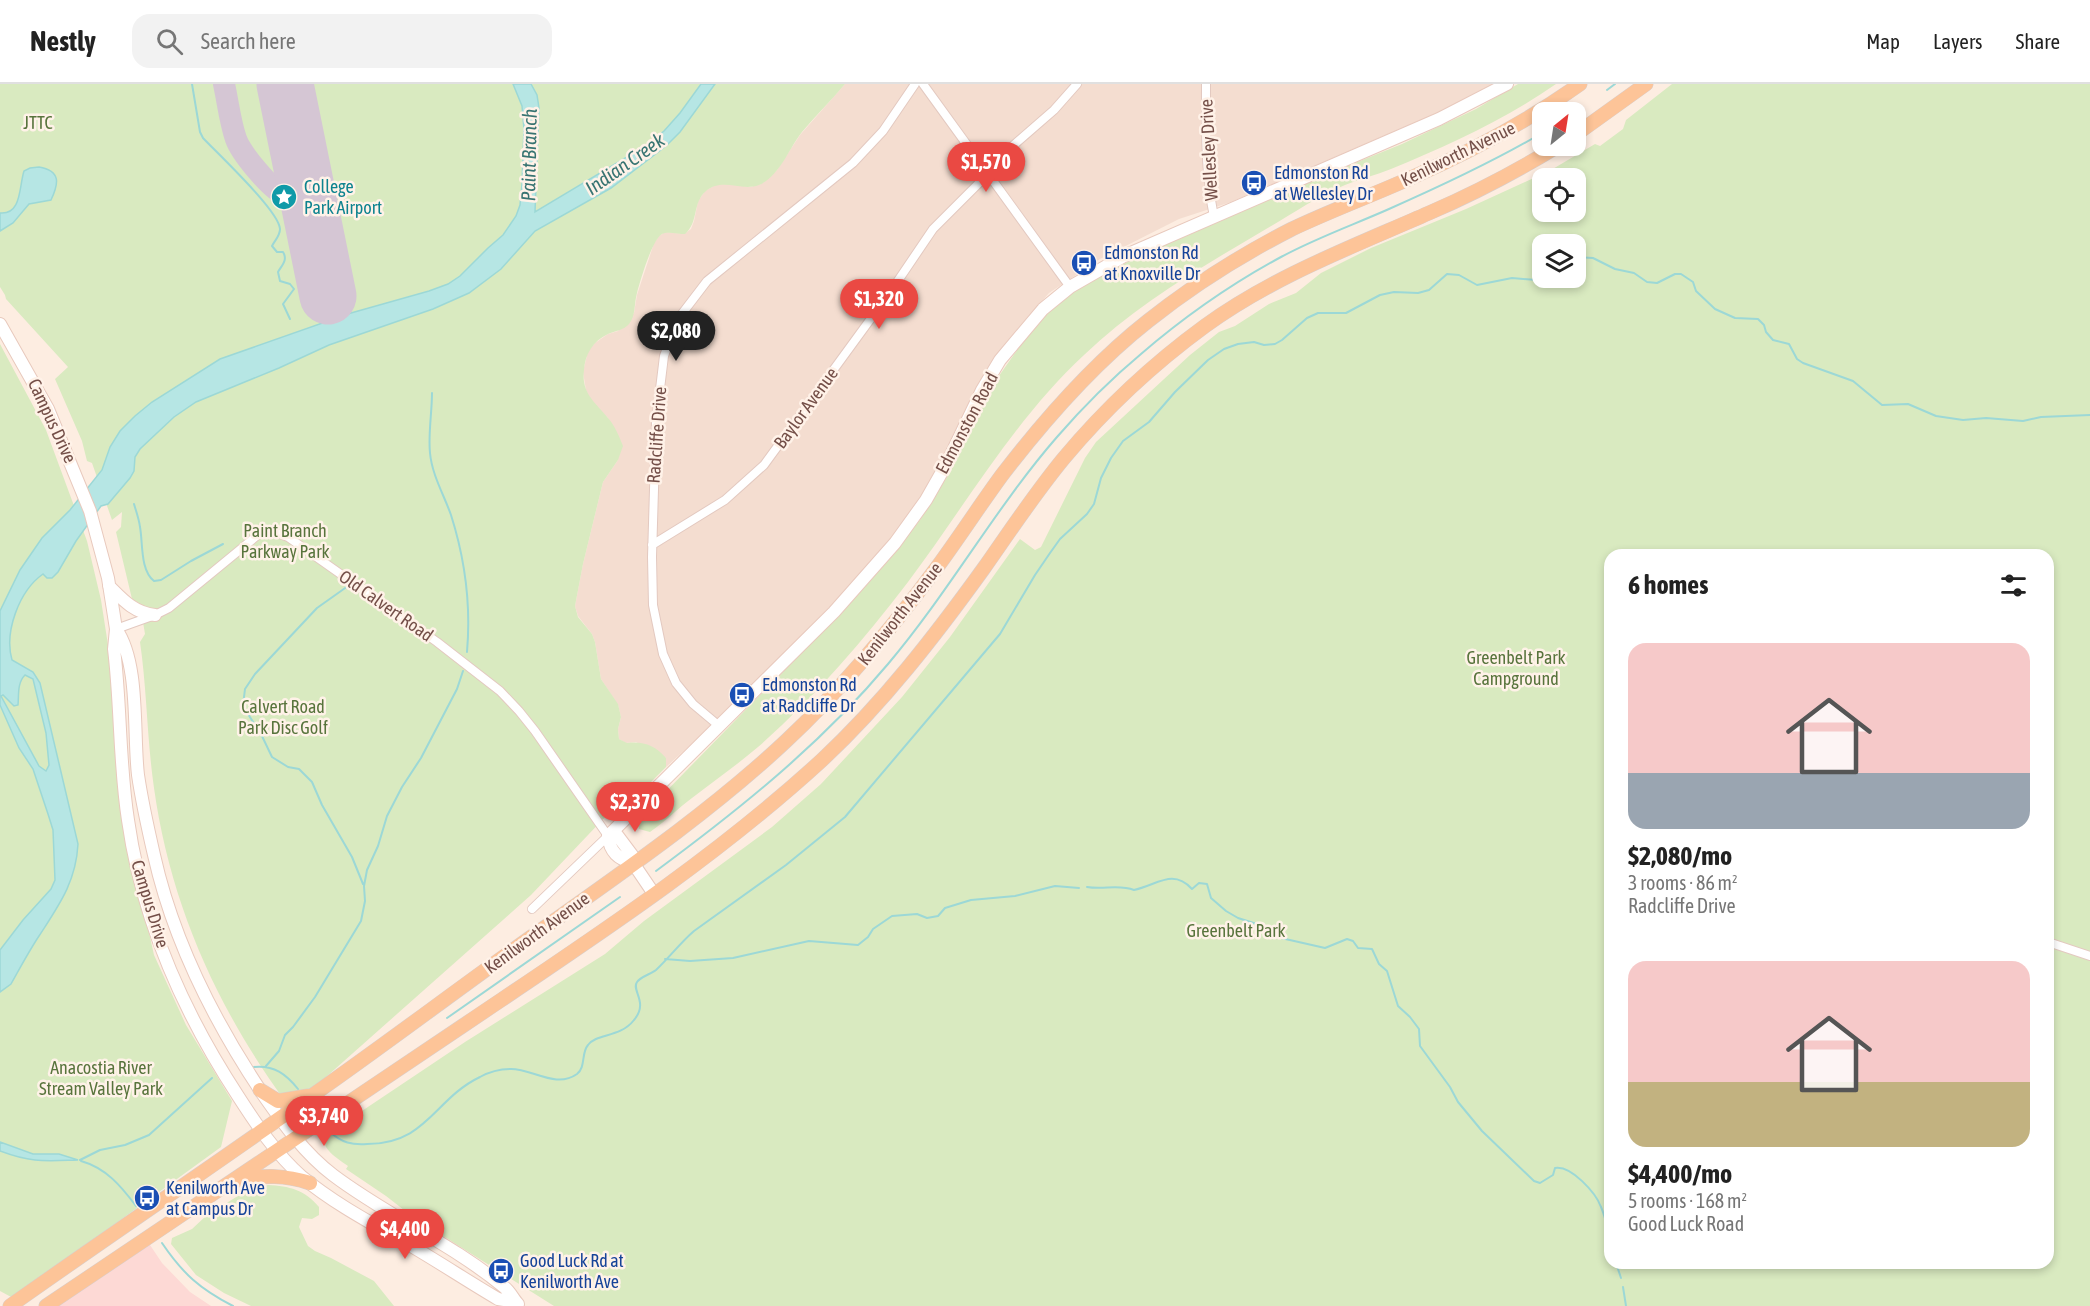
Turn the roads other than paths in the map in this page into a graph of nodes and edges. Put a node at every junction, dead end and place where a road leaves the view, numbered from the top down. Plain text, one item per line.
1 (915, 84) edge
2 (923, 84) edge
3 (1077, 84) edge
4 (1206, 84) edge
5 (1507, 84) edge
6 (1580, 84) edge
7 (1646, 84) edge
8 (1586, 127) edge
9 (1540, 156) edge
10 (988, 174) junction
11 (1214, 217) junction
12 (1070, 287) junction
13 (0, 324) edge
14 (652, 544) junction
15 (109, 586) junction
16 (154, 615) junction
17 (116, 629) junction
18 (718, 725) junction
19 (608, 836) junction
20 (633, 863) junction
21 (654, 894) junction
22 (532, 909) dead end
23 (2054, 944) edge
24 (2090, 956) edge
25 (260, 1090) junction
26 (313, 1095) junction
27 (279, 1119) junction
28 (261, 1131) junction
29 (295, 1138) junction
30 (277, 1150) junction
31 (232, 1181) junction
32 (310, 1183) junction
33 (519, 1304) edge
34 (10, 1306) edge
35 (46, 1306) edge

1 - 14 street, Radcliffe Drive
2 - 10 street
3 - 10 street, Baylor Avenue
4 - 11 street, Wellesley Drive
5 - 11 main road, Edmonston Road
6 - 20 main road, Kenilworth Avenue
7 - 8 main road
9 - 21 main road, Kenilworth Avenue
10 - 12 street
10 - 14 street, Baylor Avenue
11 - 12 main road, Edmonston Road
12 - 18 main road, Edmonston Road
13 - 15 main road, Campus Drive
14 - 18 street, Radcliffe Drive
15 - 16 main road
15 - 17 main road, Campus Drive
16 - 17 street, Old Calvert Road
16 - 19 street, Old Calvert Road
17 - 25 main road, Campus Drive
17 - 28 main road, Campus Drive
18 - 19 main road, Edmonston Road
19 - 20 main road, Old Calvert Road
19 - 22 street, Edmonston Road
20 - 21 main road, Old Calvert Road
20 - 26 main road, Kenilworth Avenue
21 - 29 main road, Kenilworth Avenue
23 - 24 street
25 - 26 main road
25 - 27 main road, Campus Drive
26 - 27 main road, Kenilworth Avenue
27 - 28 main road, Kenilworth Avenue
27 - 29 main road, Campus Drive
28 - 30 main road, Campus Drive
28 - 34 main road, Kenilworth Avenue
29 - 30 main road, Kenilworth Avenue
29 - 33 main road, Campus Drive
30 - 31 main road, Kenilworth Avenue
30 - 32 main road, Campus Drive
31 - 32 main road
31 - 35 main road, Kenilworth Avenue
32 - 33 main road, Campus Drive

